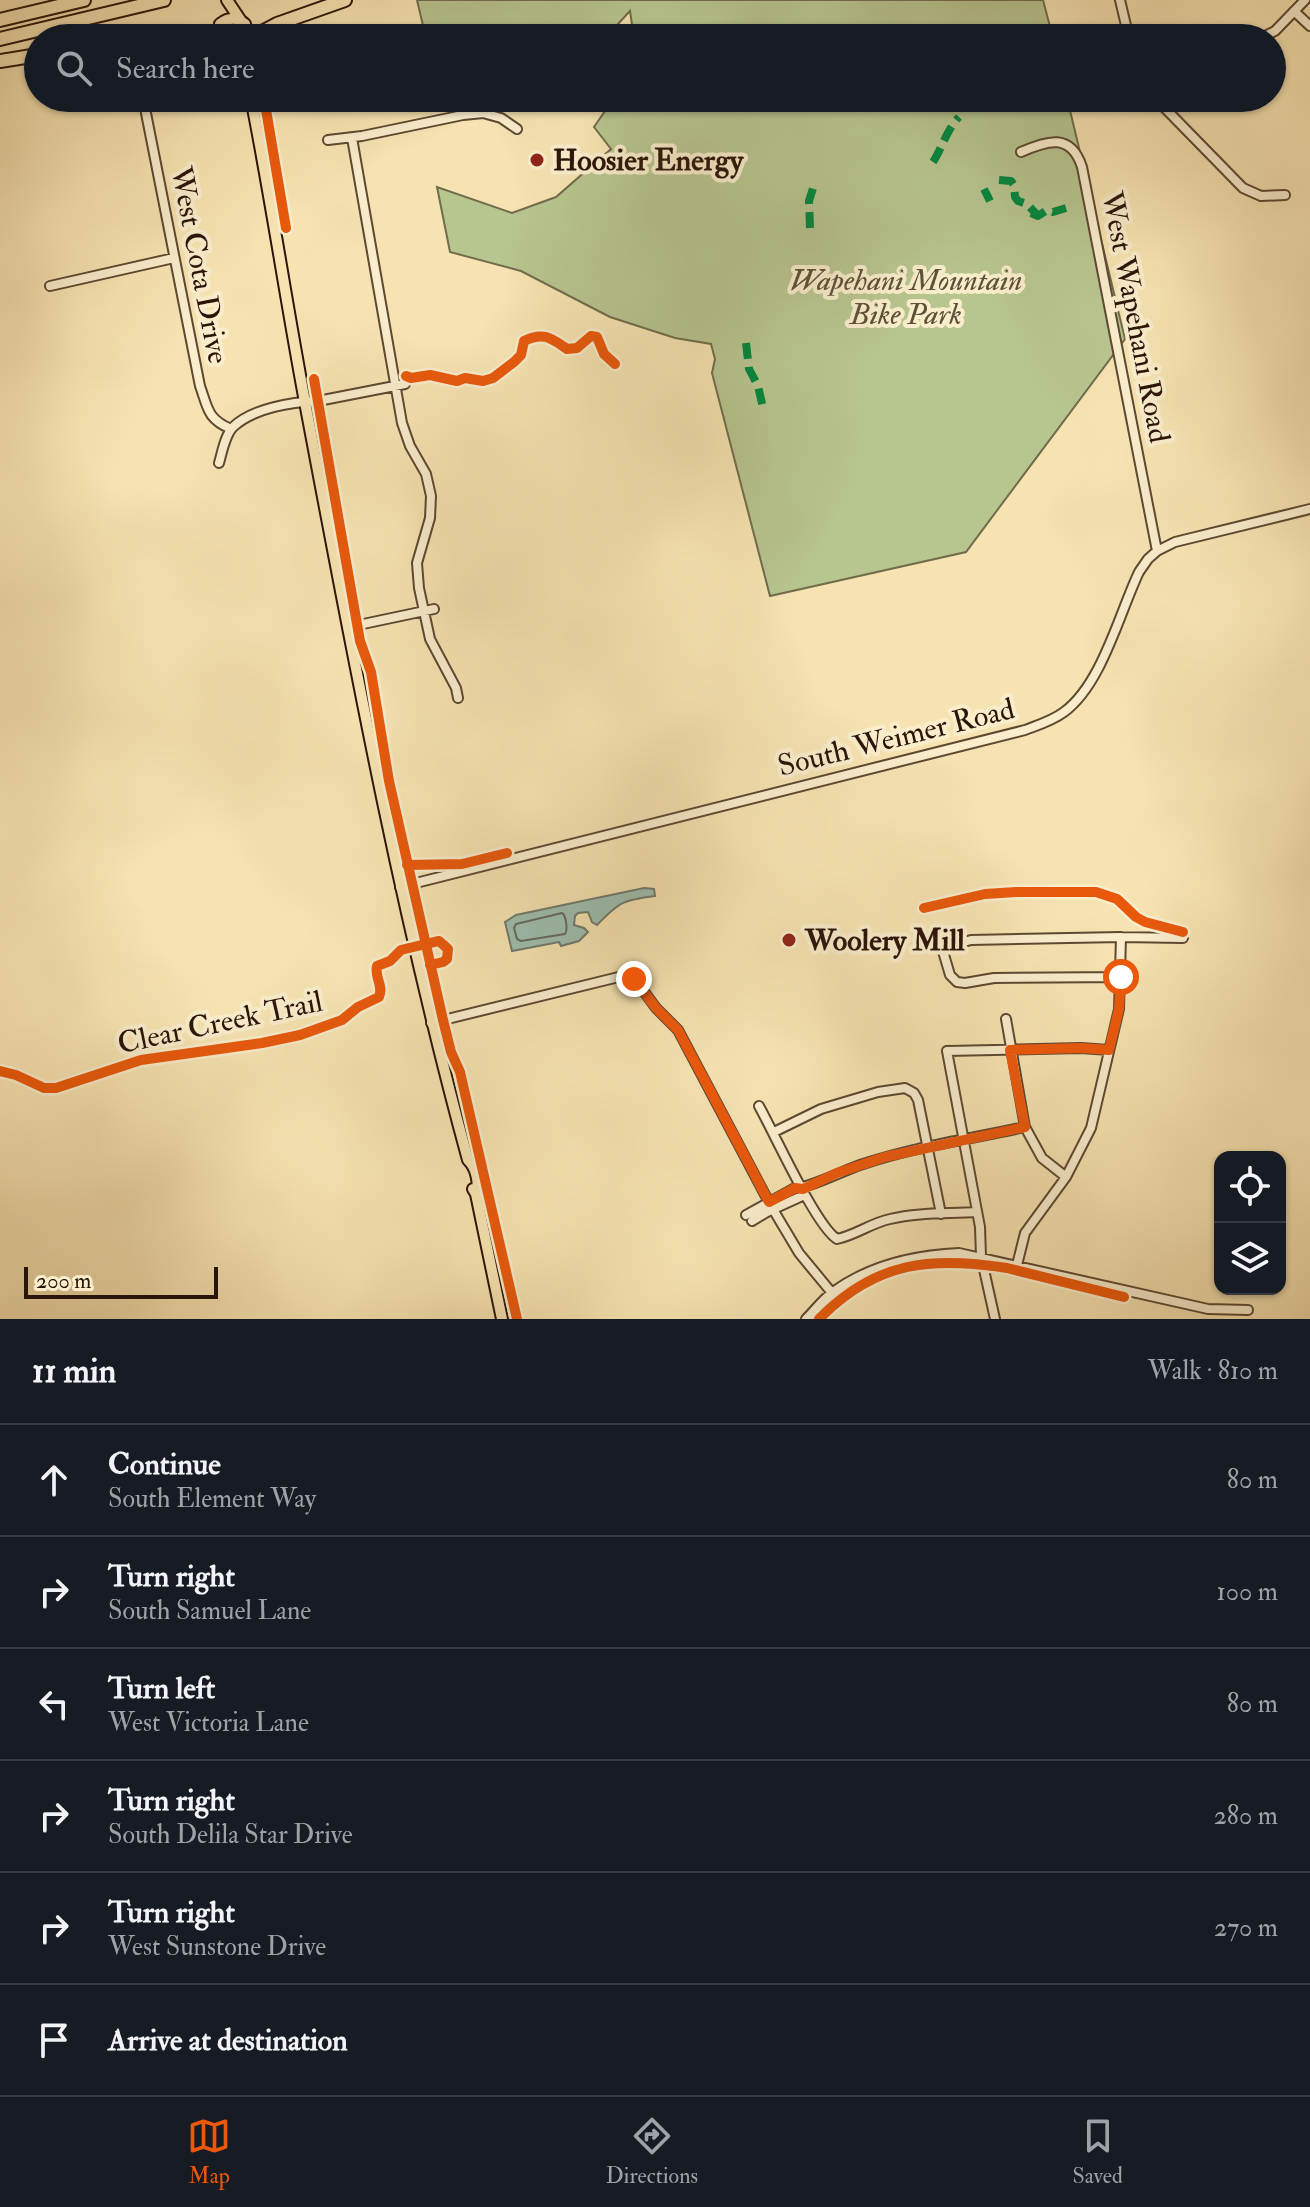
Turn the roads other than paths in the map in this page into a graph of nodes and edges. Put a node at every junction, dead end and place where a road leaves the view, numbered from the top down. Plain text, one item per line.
1 (84, 0) edge
2 (164, 0) edge
3 (227, 0) edge
4 (345, 0) edge
5 (1120, 0) edge
6 (1305, 0) edge
7 (1294, 11) junction
8 (0, 20) edge
9 (241, 21) junction
10 (63, 24) edge
11 (220, 24) joint
12 (243, 24) edge
13 (277, 24) edge
14 (1126, 24) edge
15 (1282, 24) edge
16 (1310, 26) edge
17 (24, 33) edge
18 (0, 39) edge
19 (24, 57) edge
20 (0, 61) edge
21 (146, 112) edge
22 (252, 112) edge
23 (258, 112) edge
24 (1169, 112) edge
25 (517, 129) dead end
26 (352, 138) junction
27 (328, 140) dead end
28 (261, 148) junction
29 (1021, 152) dead end
30 (1285, 195) dead end
31 (174, 258) junction
32 (50, 286) dead end
33 (400, 385) junction
34 (305, 401) junction
35 (231, 429) junction
36 (219, 463) dead end
37 (1310, 509) edge
38 (1157, 551) junction
39 (434, 609) dead end
40 (424, 612) junction
41 (349, 627) junction
42 (458, 698) dead end
43 (400, 887) junction
44 (1121, 937) junction
45 (1183, 938) dead end
46 (1121, 977) junction
47 (1006, 1019) dead end
48 (431, 1023) junction
49 (1010, 1050) junction
50 (1109, 1050) junction
51 (759, 1106) dead end
52 (1025, 1127) junction
53 (774, 1132) junction
54 (963, 1141) junction
55 (927, 1148) junction
56 (1066, 1177) junction
57 (803, 1189) junction
58 (771, 1206) junction
59 (977, 1212) junction
60 (941, 1214) junction
61 (749, 1218) dead end
62 (981, 1256) junction
63 (1017, 1265) junction
64 (832, 1293) junction
65 (1248, 1310) dead end
66 (502, 1319) edge
67 (806, 1319) edge
68 (995, 1319) edge

1 - 8 highway
2 - 10 highway
3 - 9 main road
3 - 11 main road
4 - 13 highway
5 - 14 street
6 - 7 street
7 - 15 street
7 - 16 street
9 - 11 main road
9 - 12 main road
17 - 18 highway
19 - 20 highway
21 - 31 street, West Cota Drive
22 - 28 main road
23 - 28 main road
24 - 30 street
25 - 26 street
26 - 27 street
26 - 33 street
28 - 34 main road
29 - 38 street, West Wapehani Road
31 - 32 street
31 - 35 street, West Cota Drive
33 - 34 street
33 - 40 street
34 - 35 street
34 - 41 main road
35 - 36 street
37 - 38 street
38 - 43 street, South Weimer Road
39 - 40 street
40 - 41 street
40 - 42 street
41 - 43 main road
43 - 48 main road
44 - 45 street
44 - 46 street
44 - 46 street
46 - 50 street
47 - 49 street
48 - 58 street
48 - 66 main road
49 - 50 street
49 - 52 street
49 - 54 street
50 - 56 street
51 - 53 street
52 - 54 street
52 - 56 street
53 - 55 street
53 - 57 street
54 - 55 street
54 - 59 street
55 - 57 street
55 - 60 street
56 - 63 street
57 - 58 street
57 - 60 street
58 - 61 street
58 - 64 street
59 - 60 street
59 - 62 street
62 - 63 street
62 - 64 street
62 - 68 street
63 - 65 street
64 - 67 street

